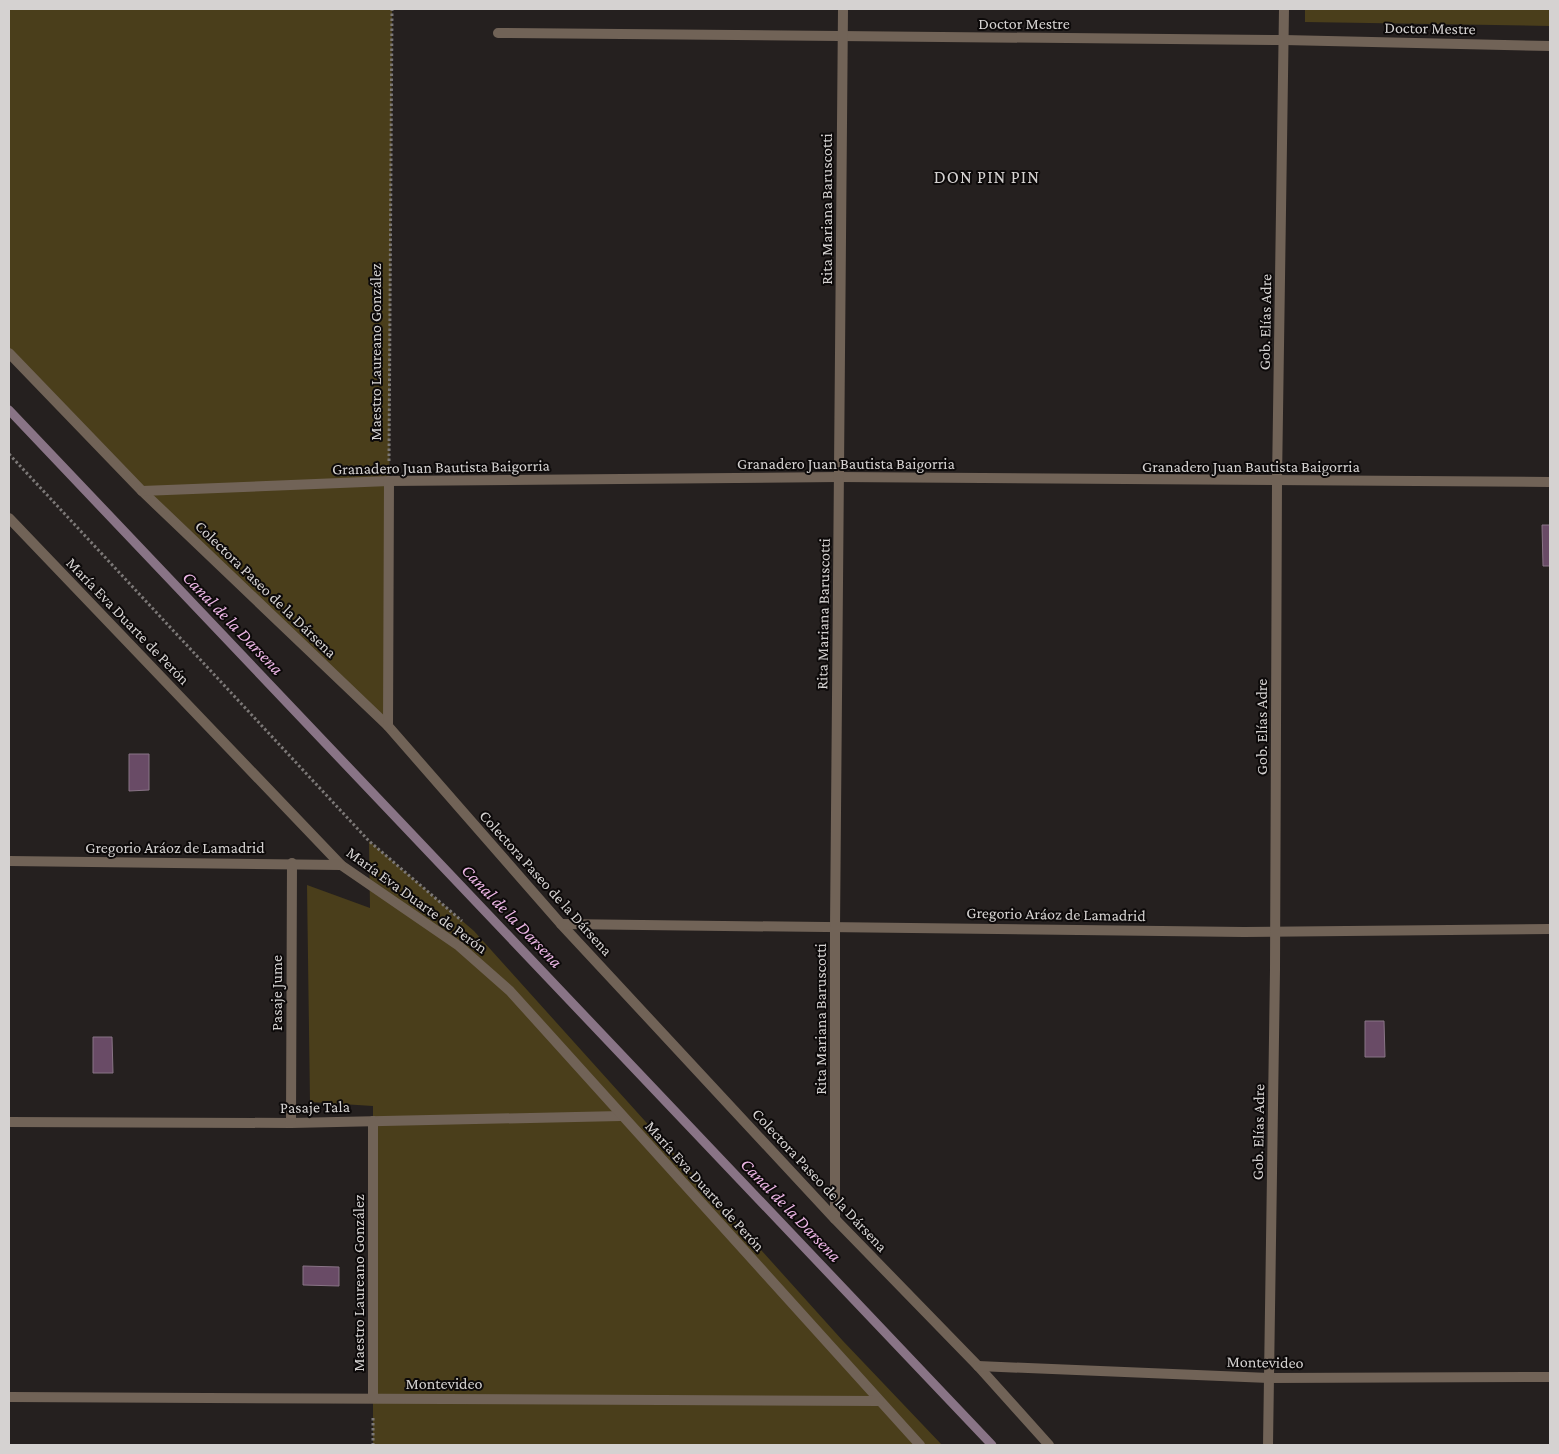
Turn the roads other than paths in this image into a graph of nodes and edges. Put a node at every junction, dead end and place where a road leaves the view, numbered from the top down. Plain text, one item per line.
1 (843, 9) edge
2 (1284, 9) edge
3 (498, 33) dead end
4 (842, 37) junction
5 (1284, 40) junction
6 (1550, 46) edge
7 (9, 353) edge
8 (839, 477) junction
9 (389, 481) junction
10 (1277, 481) junction
11 (1550, 482) edge
12 (142, 491) junction
13 (9, 518) edge
14 (388, 726) junction
15 (9, 861) edge
16 (292, 863) junction
17 (341, 865) junction
18 (561, 924) junction
19 (835, 927) junction
20 (1550, 928) edge
21 (1276, 932) junction
22 (621, 1116) junction
23 (373, 1121) junction
24 (9, 1122) edge
25 (291, 1123) junction
26 (835, 1220) junction
27 (978, 1366) junction
28 (1550, 1377) edge
29 (1269, 1378) junction
30 (9, 1397) edge
31 (373, 1398) junction
32 (879, 1401) junction
33 (920, 1445) edge
34 (1049, 1445) edge
35 (1268, 1445) edge

1 - 4 street, Rita Mariana Baruscotti
2 - 5 street, Gob. Elías Adre
3 - 4 street, Doctor Mestre
4 - 5 street, Doctor Mestre
4 - 8 street, Rita Mariana Baruscotti
5 - 6 street, Doctor Mestre
5 - 10 street, Gob. Elías Adre
7 - 12 street, Colectora Paseo de la Dársena
8 - 9 street, Granadero Juan Bautista Baigorria
8 - 10 street, Granadero Juan Bautista Baigorria
8 - 19 street, Rita Mariana Baruscotti
9 - 12 street, Granadero Juan Bautista Baigorria
9 - 14 street
10 - 11 street, Granadero Juan Bautista Baigorria
10 - 21 street, Gob. Elías Adre
12 - 14 street, Colectora Paseo de la Dársena
13 - 17 street, María Eva Duarte de Perón
14 - 18 street, Colectora Paseo de la Dársena
15 - 16 street, Gregorio Aráoz de Lamadrid
16 - 17 street, Gregorio Aráoz de Lamadrid
16 - 25 street, Pasaje Jume
17 - 22 street, María Eva Duarte de Perón
18 - 19 street, Gregorio Aráoz de Lamadrid
18 - 26 street, Colectora Paseo de la Dársena
19 - 21 street, Gregorio Aráoz de Lamadrid
19 - 26 street, Rita Mariana Baruscotti
20 - 21 street, Gregorio Aráoz de Lamadrid
21 - 29 street, Gob. Elías Adre
22 - 23 street, Pasaje Tala
22 - 32 street, María Eva Duarte de Perón
23 - 25 street, Pasaje Tala
23 - 31 street, Maestro Laureano González
24 - 25 street, Pasaje Tala
26 - 27 street, Colectora Paseo de la Dársena
27 - 29 street, Montevideo
27 - 34 street, Colectora Paseo de la Dársena
28 - 29 street, Montevideo
29 - 35 street, Gob. Elías Adre
30 - 31 street, Montevideo
31 - 32 street, Montevideo
32 - 33 street, María Eva Duarte de Perón

